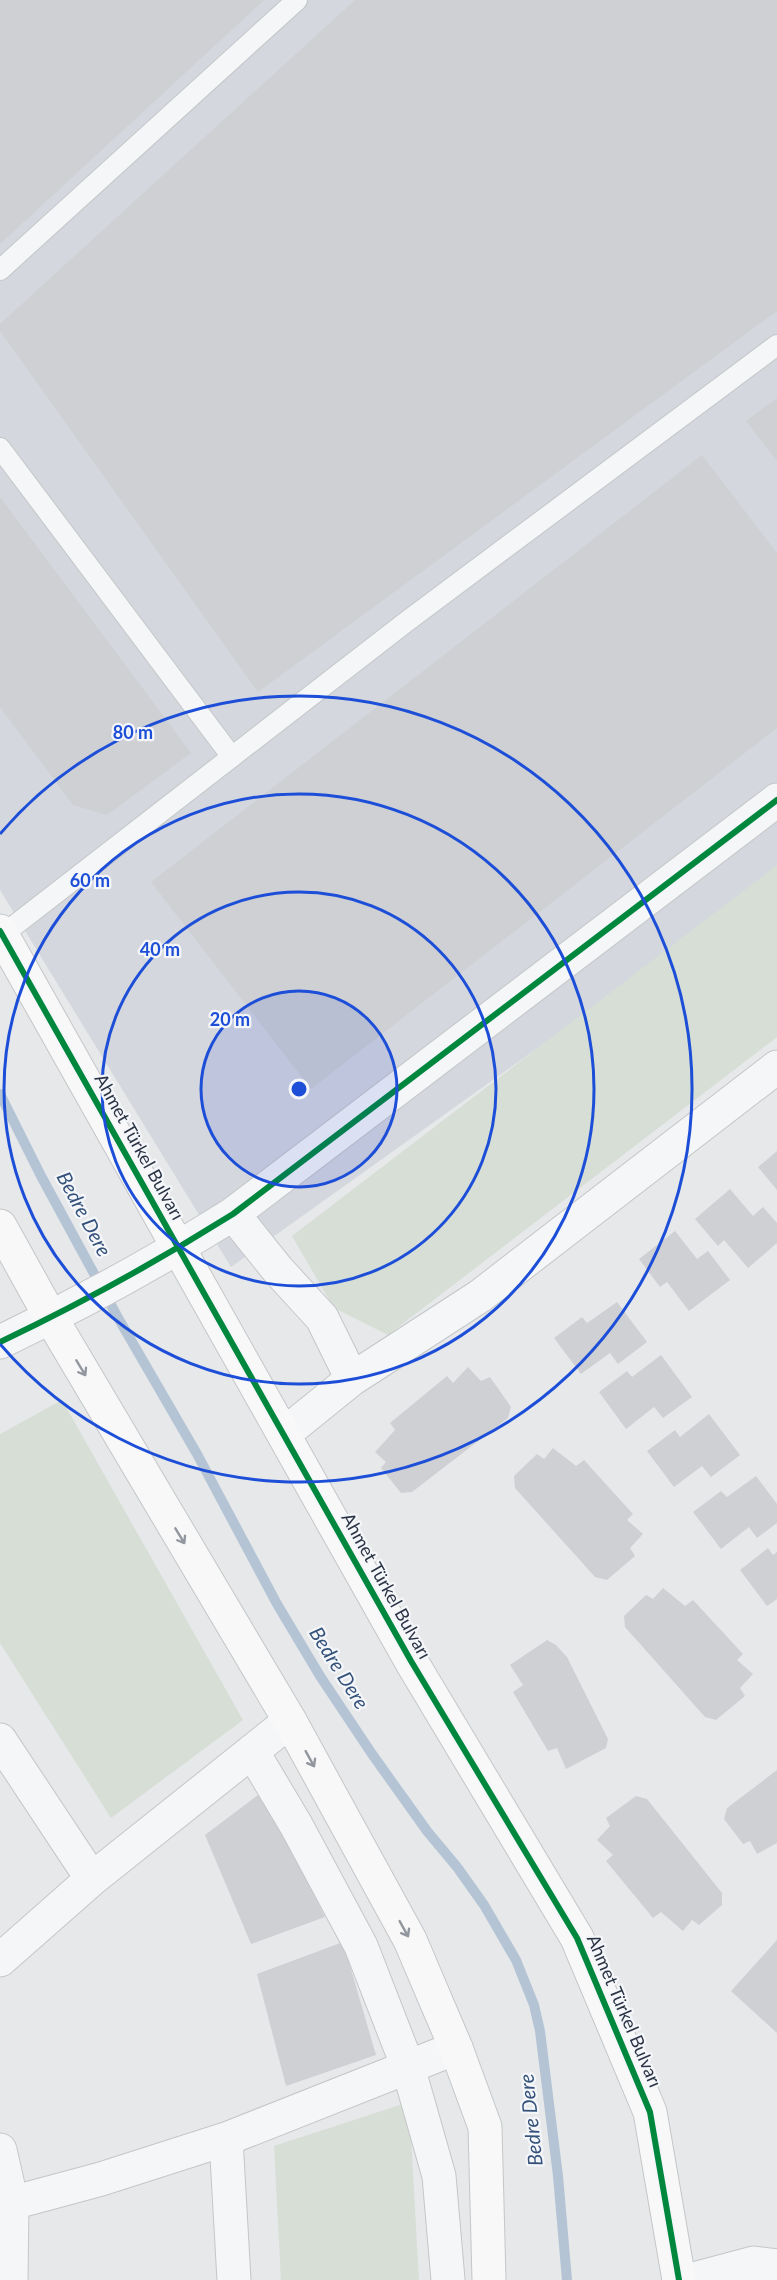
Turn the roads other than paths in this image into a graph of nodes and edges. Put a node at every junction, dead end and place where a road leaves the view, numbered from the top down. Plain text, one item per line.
1 (297, 0) edge
2 (0, 270) edge
3 (777, 345) edge
4 (0, 448) edge
5 (231, 757) junction
6 (777, 800) edge
7 (1, 933) edge
8 (777, 1067) edge
9 (233, 1214) junction
10 (0, 1226) edge
11 (178, 1248) junction
12 (63, 1311) junction
13 (0, 1342) edge
14 (352, 1379) junction
15 (284, 1434) junction
16 (290, 1721) junction
17 (0, 1740) edge
18 (252, 1751) junction
19 (92, 1879) junction
20 (0, 1960) edge
21 (456, 2048) junction
22 (408, 2067) junction
23 (226, 2139) junction
24 (0, 2150) edge
25 (12, 2203) junction
26 (777, 2266) edge
27 (8, 2267) edge
28 (234, 2280) edge
29 (448, 2280) edge
30 (489, 2280) edge
31 (679, 2280) edge
32 (690, 2280) edge

1 - 2 lane
3 - 5 lane
4 - 5 lane
5 - 7 lane
6 - 9 street
7 - 11 street, Ahmet Türkel Bulvarı
8 - 14 street
9 - 11 street
9 - 14 street
10 - 12 street
11 - 12 street
11 - 15 street, Ahmet Türkel Bulvarı
12 - 13 street
12 -> 16 street
14 - 15 street
15 - 31 street, Ahmet Türkel Bulvarı
16 - 18 street
16 -> 21 street
17 - 19 street
18 - 19 street
18 - 22 street
19 - 20 street
21 - 22 street
21 - 30 street
22 - 23 street
22 - 29 street
23 - 25 street
23 - 28 street
24 - 25 street
25 - 27 street
26 - 32 street

